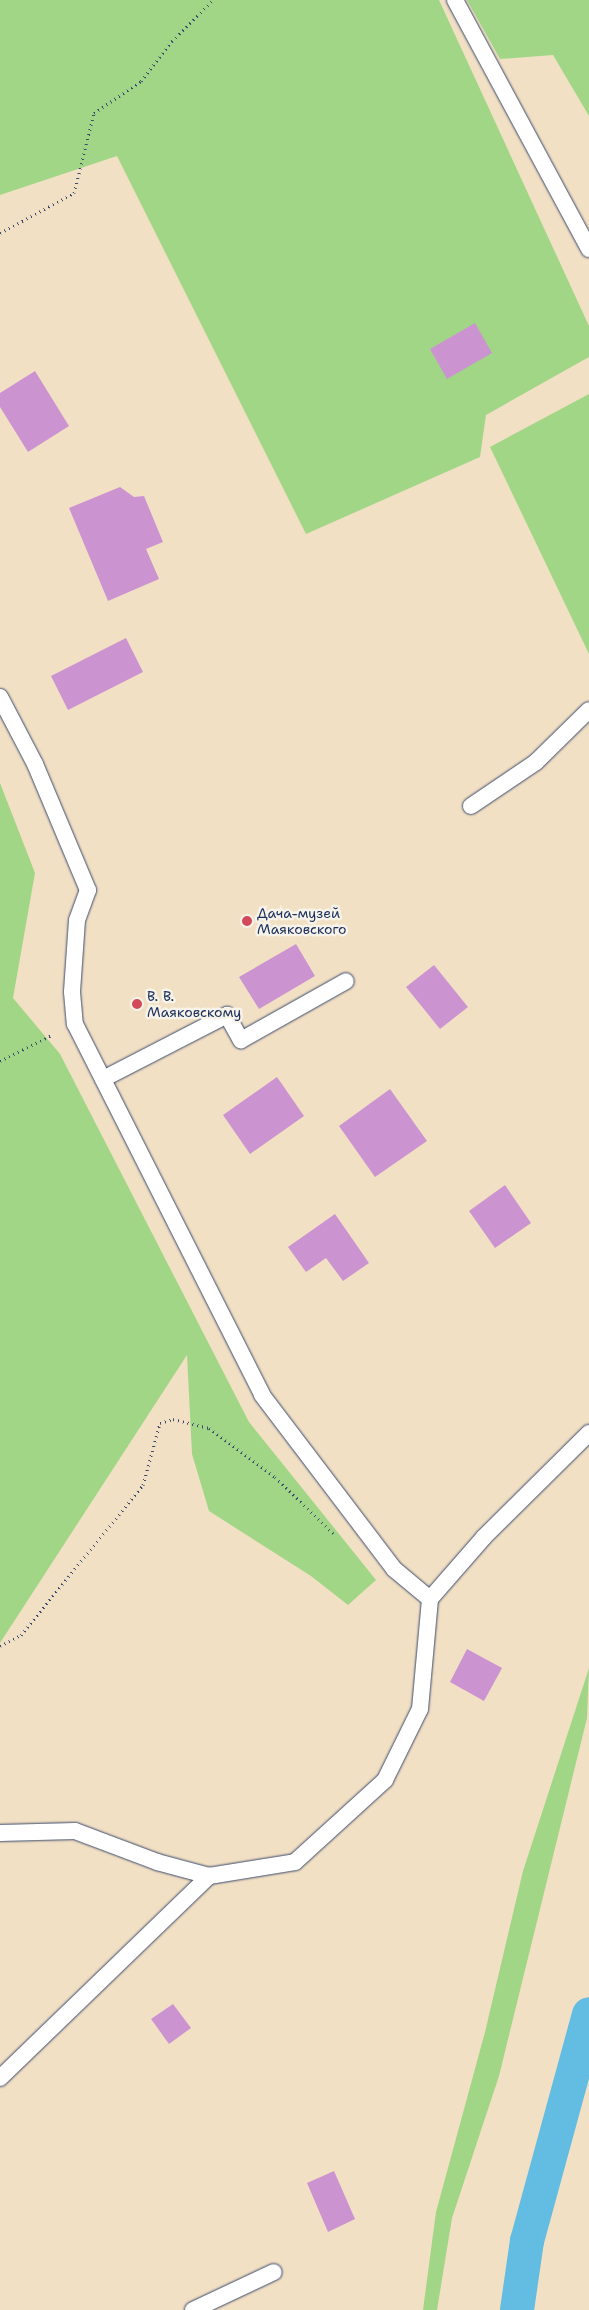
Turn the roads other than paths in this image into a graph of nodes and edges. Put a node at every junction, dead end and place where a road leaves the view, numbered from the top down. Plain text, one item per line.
1 (455, 0) edge
2 (589, 249) edge
3 (0, 697) edge
4 (589, 710) edge
5 (471, 806) dead end
6 (346, 981) dead end
7 (103, 1079) junction
8 (589, 1433) edge
9 (430, 1599) junction
10 (0, 1833) edge
11 (209, 1876) junction
12 (0, 2078) edge
13 (274, 2272) dead end
14 (192, 2310) edge

1 - 2 lane
3 - 7 lane
4 - 5 lane
6 - 7 lane
7 - 9 lane
8 - 9 lane
9 - 11 lane
10 - 11 lane
11 - 12 lane
13 - 14 lane

